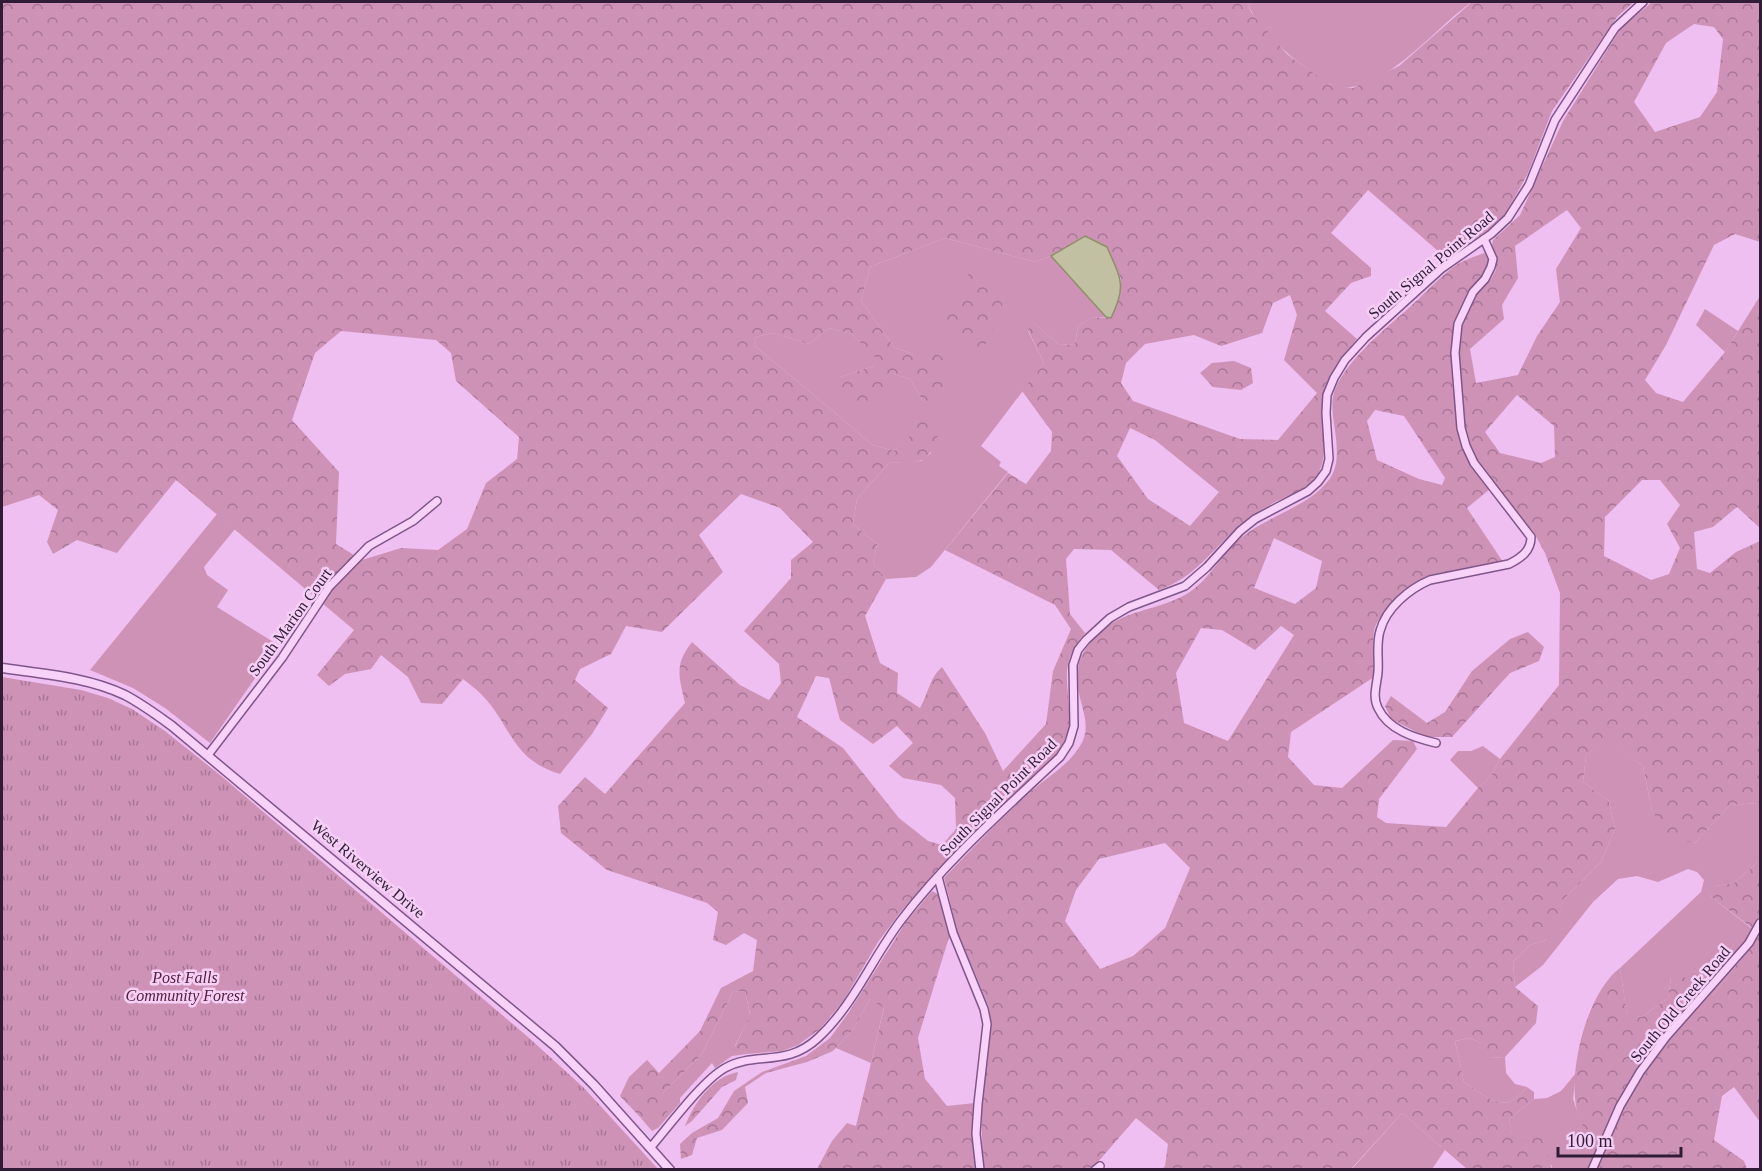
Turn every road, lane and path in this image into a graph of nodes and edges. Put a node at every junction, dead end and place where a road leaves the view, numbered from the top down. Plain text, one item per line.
1 (1643, 2) edge
2 (1484, 239) junction
3 (437, 501) dead end
4 (2, 668) edge
5 (1436, 743) dead end
6 (208, 755) junction
7 (938, 877) junction
8 (1761, 923) edge
9 (651, 1147) junction
10 (670, 1170) edge
11 (980, 1170) edge
12 (1592, 1170) edge

1 - 2 street, South Signal Point Road
2 - 5 street
2 - 7 street, South Signal Point Road
3 - 6 street, South Marion Court
4 - 6 street, West Riverview Drive
6 - 9 street, West Riverview Drive
7 - 9 street, South Signal Point Road
7 - 11 street
8 - 12 street, South Old Creek Road
9 - 10 street, West Riverview Drive

